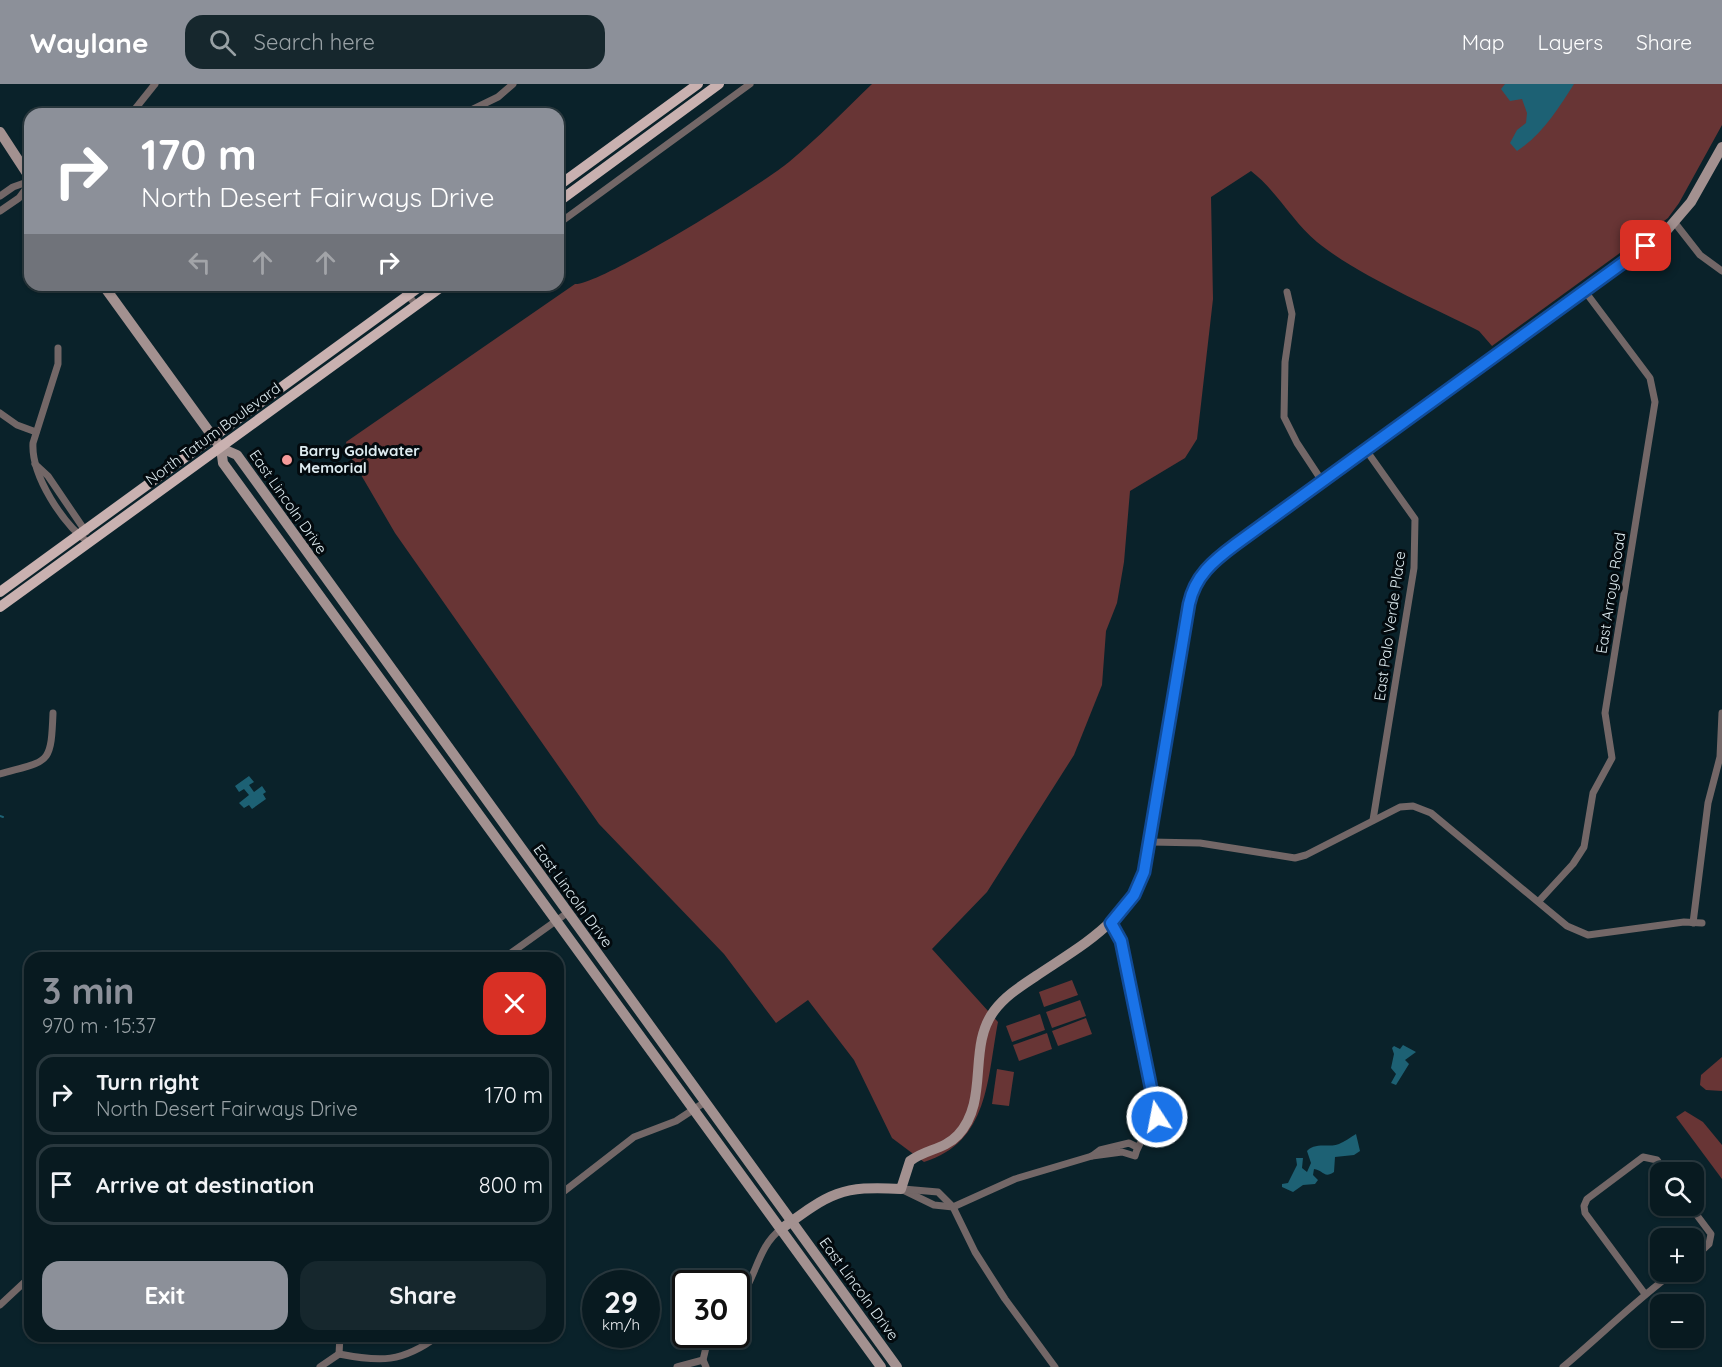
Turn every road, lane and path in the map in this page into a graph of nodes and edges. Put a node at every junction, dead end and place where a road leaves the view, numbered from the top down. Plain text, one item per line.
1 (155, 84) edge
2 (513, 84) edge
3 (719, 84) edge
4 (750, 84) edge
5 (691, 86) edge
6 (697, 100) junction
7 (136, 108) edge
8 (475, 108) edge
9 (0, 132) edge
10 (1722, 147) edge
11 (24, 171) edge
12 (564, 181) edge
13 (24, 183) edge
14 (24, 190) edge
15 (0, 196) edge
16 (564, 198) edge
17 (0, 211) edge
18 (564, 220) edge
19 (1675, 223) junction
20 (1722, 271) edge
21 (1584, 290) junction
22 (107, 291) edge
23 (405, 291) edge
24 (414, 291) edge
25 (436, 291) edge
26 (1287, 292) dead end
27 (408, 295) junction
28 (416, 305) junction
29 (58, 348) dead end
30 (0, 413) edge
31 (36, 432) junction
32 (213, 437) junction
33 (220, 448) junction
34 (1366, 450) junction
35 (1322, 481) junction
36 (82, 532) junction
37 (89, 543) junction
38 (0, 592) edge
39 (0, 607) edge
40 (53, 712) dead end
41 (1722, 713) edge
42 (0, 774) edge
43 (1373, 820) junction
44 (1150, 842) junction
45 (1539, 901) junction
46 (567, 913) junction
47 (557, 920) junction
48 (1693, 922) junction
49 (1111, 923) junction
50 (1702, 923) dead end
51 (512, 952) edge
52 (705, 1102) junction
53 (694, 1110) junction
54 (1137, 1147) junction
55 (1092, 1156) junction
56 (1658, 1162) edge
57 (901, 1189) junction
58 (564, 1191) edge
59 (953, 1207) junction
60 (1698, 1216) edge
61 (791, 1221) junction
62 (781, 1229) junction
63 (1704, 1249) edge
64 (750, 1279) edge
65 (1661, 1282) edge
66 (24, 1283) edge
67 (1645, 1294) junction
68 (0, 1305) edge
69 (340, 1342) edge
70 (429, 1342) edge
71 (882, 1346) junction
72 (708, 1348) edge
73 (871, 1353) junction
74 (339, 1354) junction
75 (705, 1363) edge
76 (320, 1367) edge
77 (677, 1367) edge
78 (881, 1367) edge
79 (897, 1367) edge
80 (1055, 1367) edge
81 (1563, 1367) edge

1 - 7 street
2 - 8 street
3 - 6 main road
4 - 18 street
5 - 6 street
5 - 12 main road
6 - 16 main road
9 - 11 main road
10 - 19 main road
13 - 15 street
14 - 17 street
19 - 20 street
19 - 21 main road
21 - 34 main road
21 - 45 street, East Arroyo Road
22 - 32 main road, East Lincoln Drive
23 - 27 street
24 - 27 main road, North Tatum Boulevard
25 - 28 main road, North Tatum Boulevard
26 - 35 street
27 - 28 street
27 - 32 main road, North Tatum Boulevard
28 - 33 main road, North Tatum Boulevard
29 - 31 street
30 - 31 street
31 - 36 street
32 - 33 main road, East Lincoln Drive
32 - 36 main road, North Tatum Boulevard
33 - 37 main road, North Tatum Boulevard
33 - 46 main road, East Lincoln Drive
33 - 47 main road, East Lincoln Drive
34 - 35 main road
34 - 43 street, East Palo Verde Place
35 - 44 main road
36 - 37 street
36 - 38 main road, North Tatum Boulevard
37 - 39 main road, North Tatum Boulevard
40 - 42 street
41 - 48 street
43 - 44 street
43 - 45 street
44 - 49 main road
45 - 48 street
46 - 47 street
46 - 52 main road, East Lincoln Drive
47 - 51 street
47 - 53 main road, East Lincoln Drive
48 - 50 street
49 - 54 street
49 - 57 main road
52 - 53 street
52 - 61 main road, East Lincoln Drive
53 - 58 street
53 - 62 main road, East Lincoln Drive
54 - 55 street
54 - 55 street
55 - 59 street
56 - 67 street
57 - 59 street
57 - 59 street
57 - 61 main road
59 - 80 street
60 - 63 street
61 - 62 main road
61 - 71 main road, East Lincoln Drive
62 - 64 street
62 - 73 main road, East Lincoln Drive
65 - 67 street
66 - 68 street
67 - 81 street
69 - 74 street
70 - 74 street
71 - 73 main road
71 - 79 main road, East Lincoln Drive
72 - 75 street
73 - 78 main road, East Lincoln Drive
74 - 76 street
75 - 77 street

